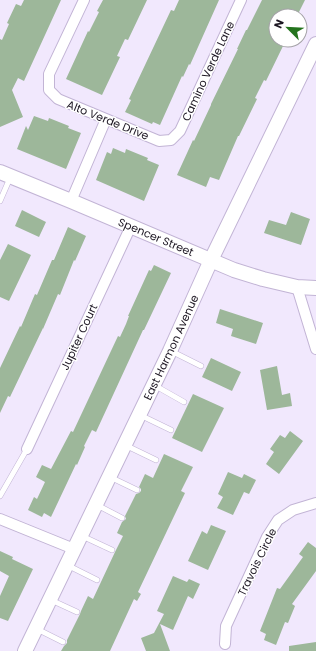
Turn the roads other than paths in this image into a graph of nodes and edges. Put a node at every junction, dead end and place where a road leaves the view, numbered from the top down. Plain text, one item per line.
1 (84, 0) edge
2 (241, 0) edge
3 (316, 44) edge
4 (106, 119) junction
5 (171, 140) joint
6 (5, 175) edge
7 (0, 201) edge
8 (71, 201) junction
9 (131, 226) junction
10 (211, 260) junction
11 (297, 287) junction
12 (316, 288) edge
13 (316, 349) edge
14 (170, 351) junction
15 (201, 366) dead end
16 (153, 385) junction
17 (184, 402) dead end
18 (139, 414) junction
19 (171, 430) dead end
20 (124, 445) junction
21 (27, 449) joint
22 (156, 460) dead end
23 (109, 476) junction
24 (137, 490) dead end
25 (0, 496) edge
26 (316, 503) edge
27 (96, 504) junction
28 (122, 518) dead end
29 (0, 520) edge
30 (81, 535) junction
31 (74, 549) junction
32 (112, 550) dead end
33 (67, 565) junction
34 (97, 580) dead end
35 (50, 600) junction
36 (77, 612) dead end
37 (36, 629) junction
38 (64, 642) dead end
39 (225, 644) dead end
40 (25, 651) edge

1 - 4 street, Alto Verde Drive
2 - 5 street, Camino Verde Lane
3 - 10 main road, East Harmon Avenue
4 - 5 street, Alto Verde Drive
4 - 8 street
6 - 7 lane
6 - 8 main road, Spencer Street
8 - 9 main road, Spencer Street
9 - 10 main road, Spencer Street
9 - 21 street, Jupiter Court
10 - 11 main road, Spencer Street
10 - 14 main road, East Harmon Avenue
11 - 12 main road, Spencer Street
11 - 13 street
14 - 15 lane
14 - 16 main road, East Harmon Avenue
16 - 17 lane
16 - 18 main road, East Harmon Avenue
18 - 19 lane
18 - 20 main road, East Harmon Avenue
20 - 22 lane
20 - 23 main road, East Harmon Avenue
21 - 25 lane
23 - 24 lane
23 - 27 main road, East Harmon Avenue
26 - 39 street, Travois Circle
27 - 28 lane
27 - 30 main road, East Harmon Avenue
29 - 31 street
30 - 31 main road, East Harmon Avenue
30 - 32 lane
31 - 33 main road, East Harmon Avenue
33 - 34 lane
33 - 35 main road, East Harmon Avenue
35 - 36 lane
35 - 37 main road, East Harmon Avenue
37 - 38 lane
37 - 40 main road, East Harmon Avenue

